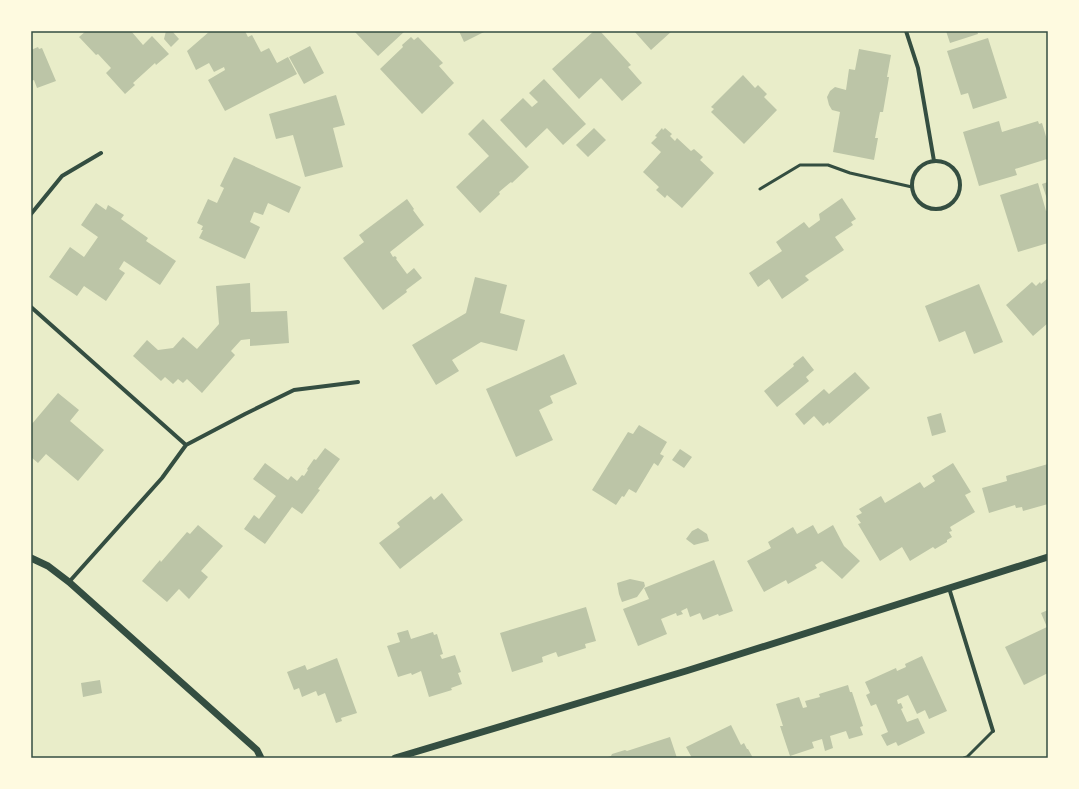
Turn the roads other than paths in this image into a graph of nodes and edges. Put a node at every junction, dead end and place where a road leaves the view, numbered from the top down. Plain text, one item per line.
1 (906, 31) edge
2 (101, 153) dead end
3 (934, 161) junction
4 (912, 187) junction
5 (760, 189) dead end
6 (31, 214) edge
7 (31, 307) edge
8 (358, 382) dead end
9 (186, 445) junction
10 (31, 558) edge
11 (1048, 558) edge
12 (69, 582) junction
13 (949, 588) junction
14 (993, 731) joint
15 (261, 758) edge
16 (395, 758) edge
17 (964, 758) edge

1 - 3 street
2 - 6 street
3 - 4 street
3 - 4 street
4 - 5 lane
7 - 9 street
8 - 9 street
9 - 12 street
10 - 12 street
11 - 13 street
12 - 15 street
13 - 14 street
13 - 16 street
14 - 17 lane

